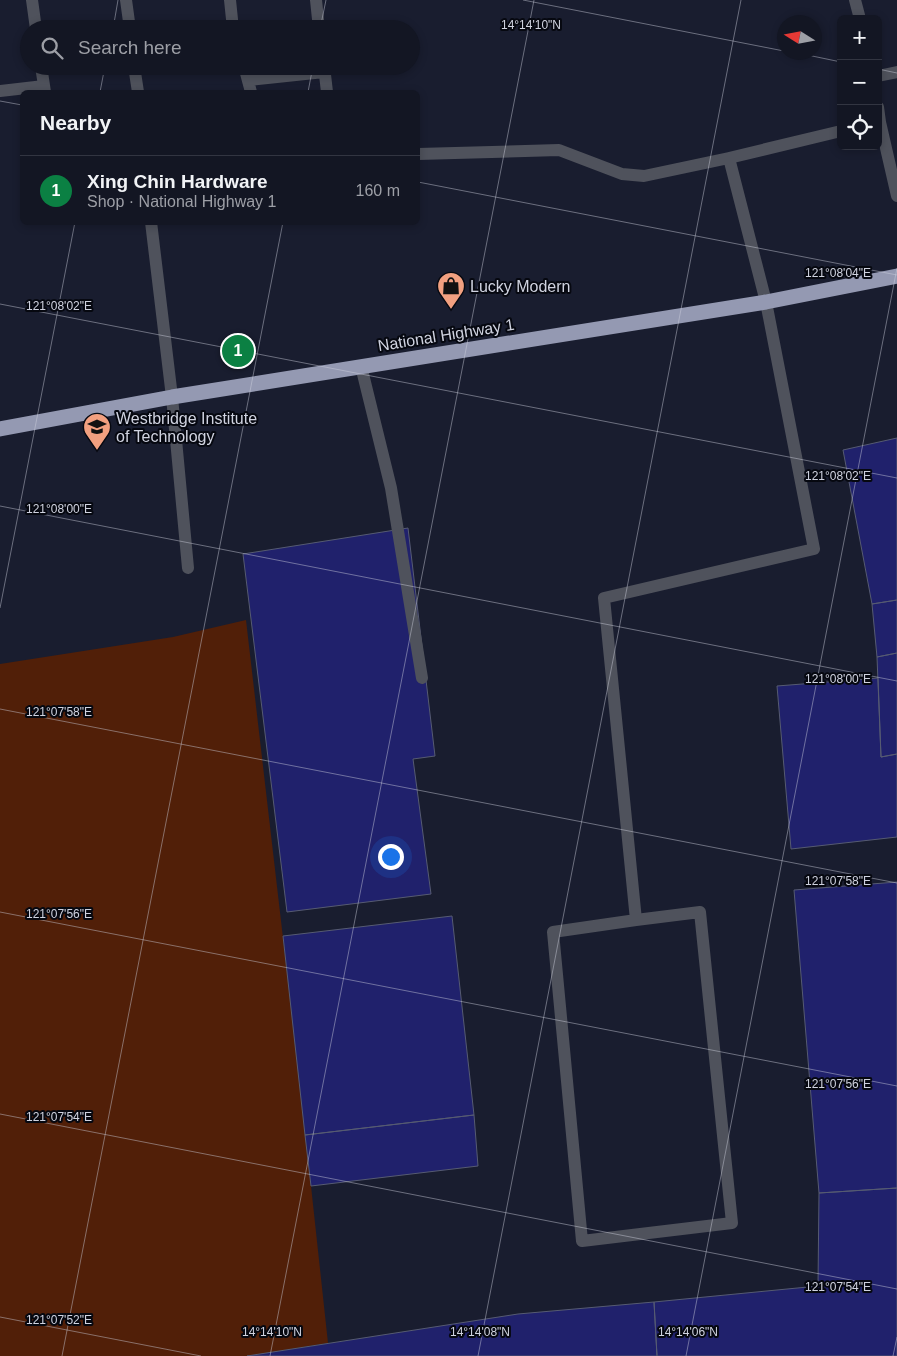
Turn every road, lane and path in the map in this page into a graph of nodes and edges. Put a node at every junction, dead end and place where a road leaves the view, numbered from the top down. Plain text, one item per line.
1 (32, 0) edge
2 (126, 0) edge
3 (230, 0) edge
4 (316, 0) edge
5 (855, 0) edge
6 (859, 15) edge
7 (35, 20) edge
8 (129, 20) edge
9 (232, 20) edge
10 (318, 20) edge
11 (897, 72) edge
12 (42, 75) edge
13 (135, 75) edge
14 (247, 75) edge
15 (283, 75) edge
16 (325, 75) edge
17 (882, 75) edge
18 (248, 80) junction
19 (44, 89) edge
20 (29, 90) edge
21 (138, 90) edge
22 (250, 90) edge
23 (326, 90) edge
24 (20, 91) edge
25 (0, 92) edge
26 (837, 132) edge
27 (882, 134) edge
28 (420, 154) edge
29 (729, 158) junction
30 (897, 196) edge
31 (151, 225) edge
32 (897, 276) edge
33 (766, 302) junction
34 (361, 366) junction
35 (172, 397) junction
36 (0, 429) edge
37 (188, 568) dead end
38 (422, 678) dead end
39 (636, 920) junction

1 - 7 street
2 - 8 street
3 - 9 street
4 - 10 street
5 - 6 street
11 - 17 street
12 - 19 street
13 - 21 street
14 - 18 street
15 - 18 street
16 - 23 street
18 - 22 street
19 - 20 street
24 - 25 street
26 - 29 street
27 - 30 street
28 - 29 street
29 - 33 street
31 - 35 street
32 - 33 highway, National Highway 1
33 - 34 highway, National Highway 1
33 - 39 street
34 - 35 highway, National Highway 1
34 - 38 street
35 - 36 highway, National Highway 1
35 - 37 street
39 - 39 street

